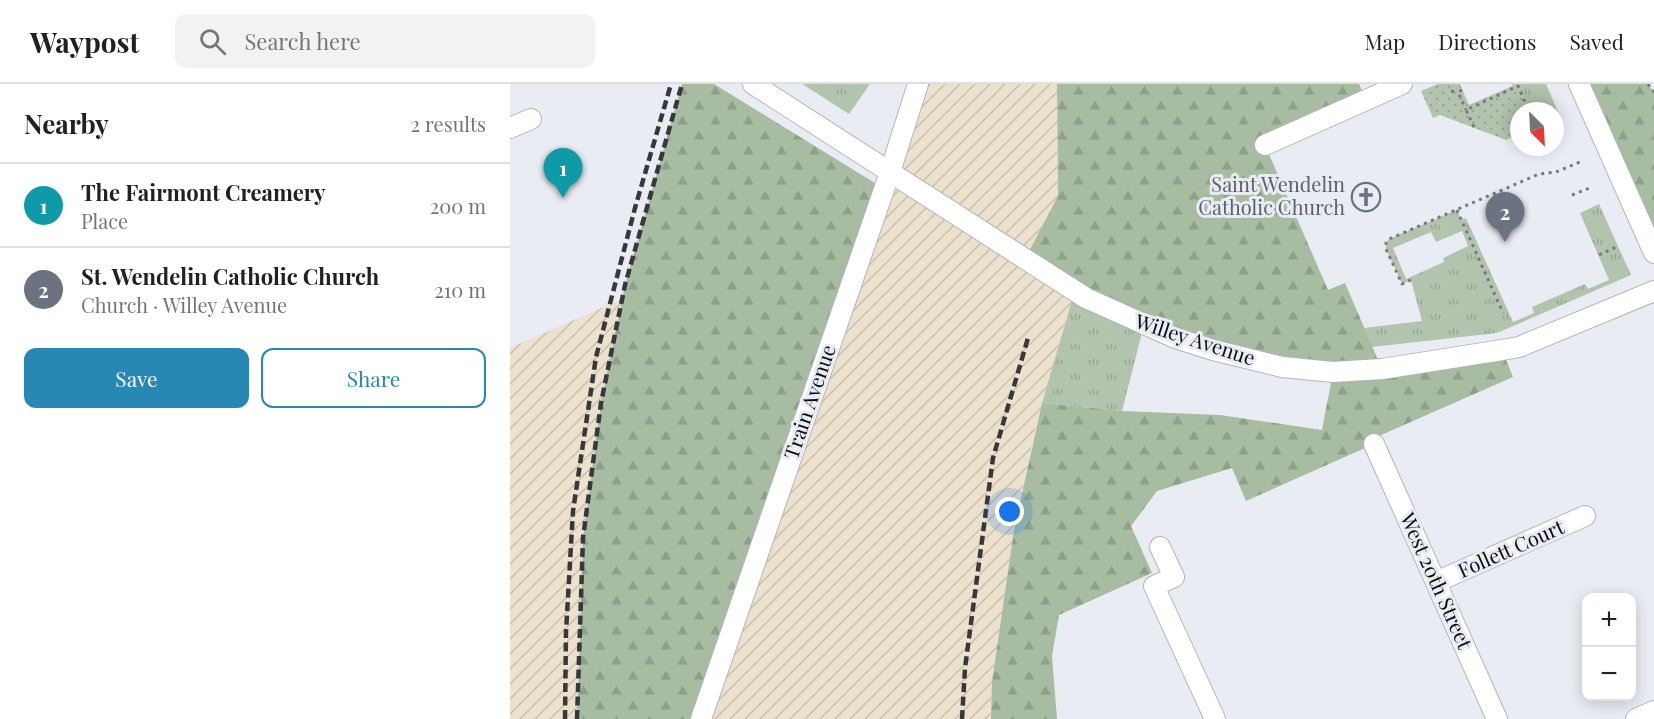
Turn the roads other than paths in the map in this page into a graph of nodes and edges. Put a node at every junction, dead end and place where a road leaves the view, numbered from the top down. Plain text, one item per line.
1 (753, 84) edge
2 (918, 84) edge
3 (1402, 84) edge
4 (1579, 84) edge
5 (531, 119) dead end
6 (510, 128) edge
7 (1265, 145) dead end
8 (890, 172) junction
9 (1654, 253) edge
10 (1654, 291) edge
11 (1374, 444) dead end
12 (1585, 516) dead end
13 (1160, 547) dead end
14 (1436, 582) junction
15 (1654, 711) edge
16 (702, 719) edge
17 (1215, 719) edge
18 (1497, 719) edge
19 (1636, 719) edge

1 - 8 street, Willey Avenue
2 - 8 street, Train Avenue
3 - 7 street
4 - 9 street
5 - 6 street
8 - 10 street, Willey Avenue
8 - 16 street, Train Avenue
11 - 14 street, West 20th Street
12 - 14 street, Follett Court
13 - 17 street
14 - 18 street, West 20th Street
15 - 19 street

